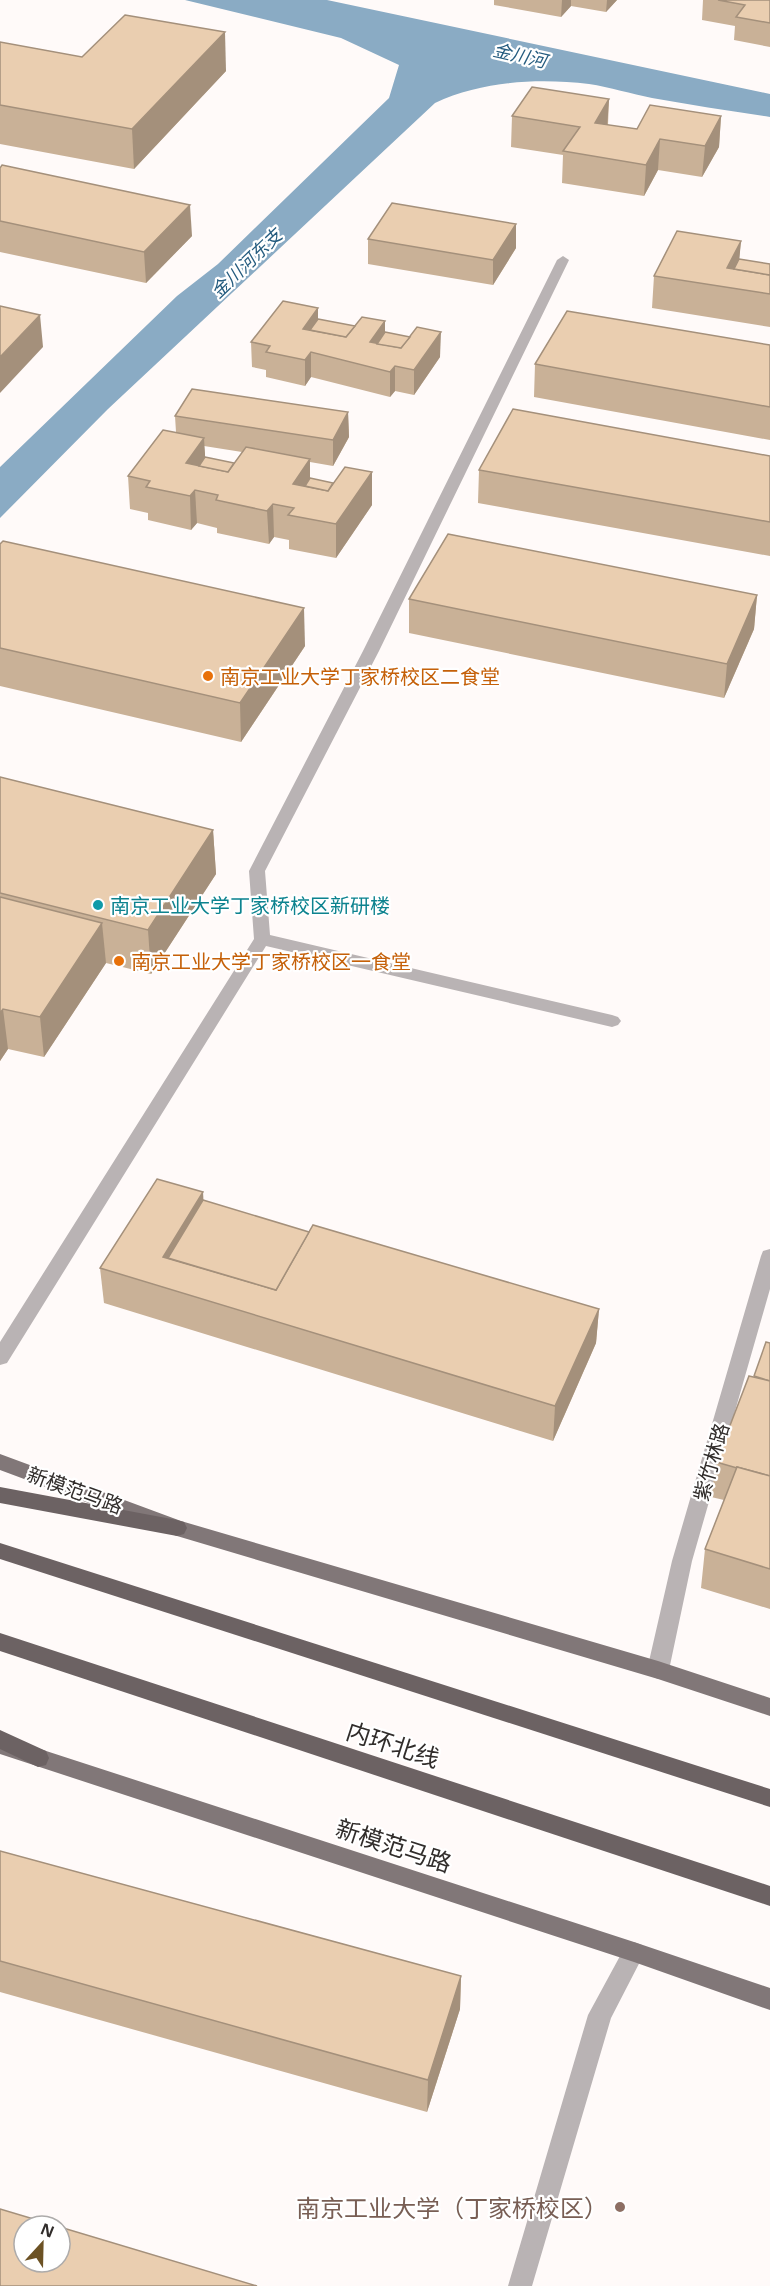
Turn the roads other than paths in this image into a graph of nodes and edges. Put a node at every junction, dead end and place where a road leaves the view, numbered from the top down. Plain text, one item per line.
1 (562, 261) dead end
2 (262, 939) junction
3 (612, 1021) dead end
4 (770, 1256) edge
5 (0, 1358) edge
6 (0, 1462) edge
7 (0, 1495) edge
8 (177, 1528) junction
9 (0, 1551) edge
10 (0, 1642) edge
11 (658, 1670) junction
12 (770, 1707) edge
13 (0, 1739) edge
14 (0, 1745) edge
15 (38, 1758) junction
16 (770, 1797) edge
17 (770, 1896) edge
18 (634, 1952) junction
19 (770, 2000) edge
20 (520, 2286) edge

1 - 2 street
2 - 3 street
2 - 5 street
4 - 11 street, 紫竹林路
6 - 8 main road, 新模范马路
7 - 8 highway
8 - 11 main road, 新模范马路
9 - 16 highway
10 - 17 highway, 内环北线
11 - 12 main road, 新模范马路
13 - 15 highway
14 - 15 main road, 新模范马路
15 - 18 main road, 新模范马路
18 - 19 main road, 新模范马路
18 - 20 street

